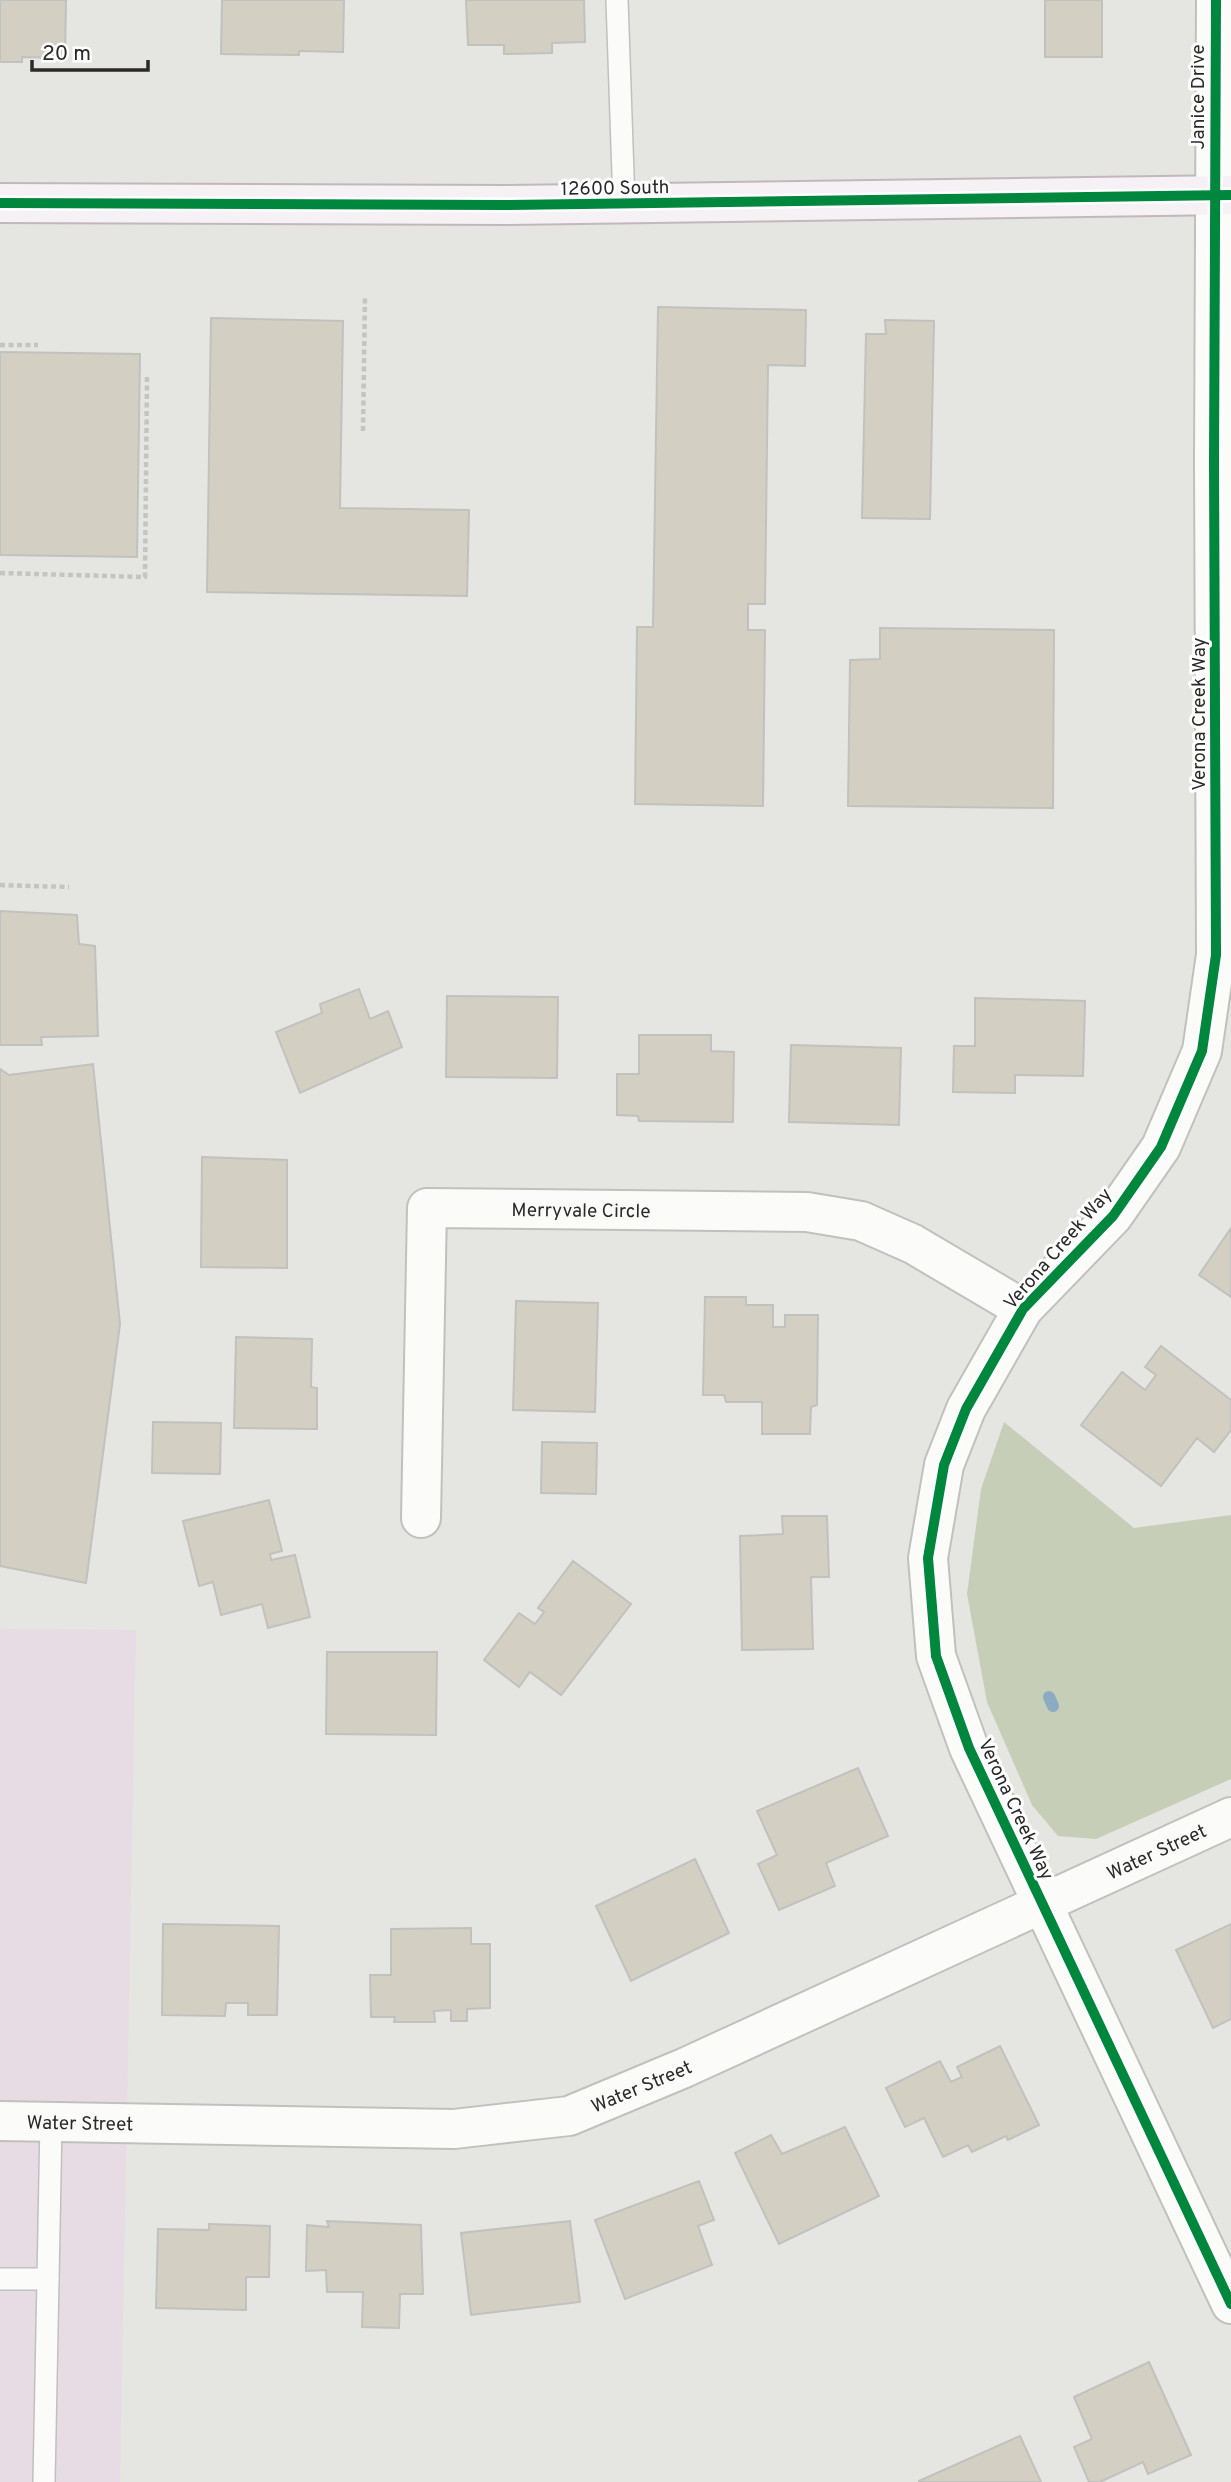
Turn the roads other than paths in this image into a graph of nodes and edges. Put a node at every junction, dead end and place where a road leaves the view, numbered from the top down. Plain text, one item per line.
1 (617, 0) edge
2 (1216, 0) edge
3 (1222, 195) edge
4 (0, 203) edge
5 (624, 204) junction
6 (1023, 1309) junction
7 (421, 1518) dead end
8 (1231, 1817) edge
9 (1041, 1904) junction
10 (0, 2121) edge
11 (51, 2122) junction
12 (0, 2279) edge
13 (48, 2280) junction
14 (1231, 2304) edge
15 (44, 2482) edge

1 - 5 lane
2 - 3 street, Janice Drive
3 - 5 main road, 12600 South
3 - 6 street, Verona Creek Way
4 - 5 main road, 12600 South
6 - 7 street, Merryvale Circle
6 - 9 street, Verona Creek Way
8 - 9 street, Water Street
9 - 11 street, Water Street
9 - 14 street, Verona Creek Way
10 - 11 street, Water Street
11 - 13 lane
12 - 13 lane
13 - 15 lane

